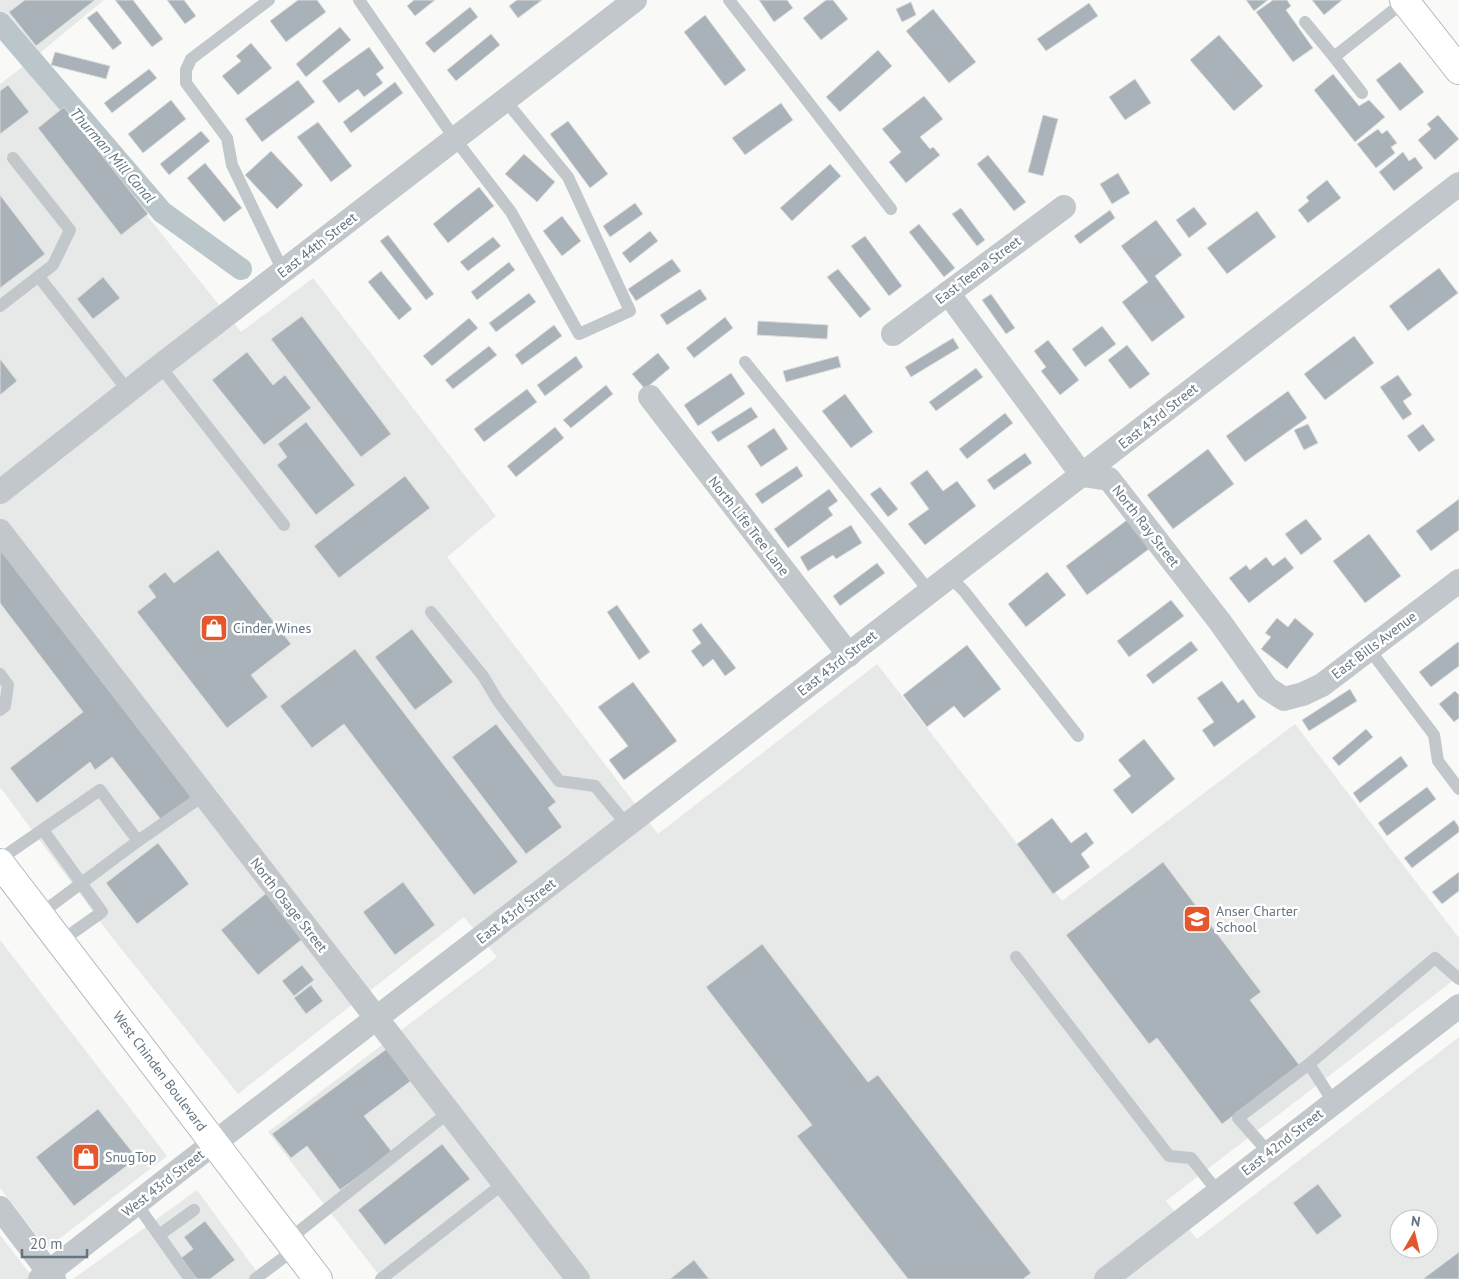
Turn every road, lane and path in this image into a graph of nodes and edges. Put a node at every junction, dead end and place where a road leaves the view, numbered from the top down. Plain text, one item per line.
1 (269, 0) edge
2 (359, 0) edge
3 (729, 0) edge
4 (1405, 0) edge
5 (627, 2) edge
6 (1305, 22) dead end
7 (1334, 56) junction
8 (1459, 70) edge
9 (1362, 94) dead end
10 (505, 100) junction
11 (455, 139) junction
12 (13, 158) dead end
13 (1459, 184) edge
14 (1064, 207) dead end
15 (890, 209) dead end
16 (283, 271) junction
17 (39, 277) junction
18 (948, 293) junction
19 (0, 306) edge
20 (893, 334) dead end
21 (745, 362) dead end
22 (160, 366) junction
23 (129, 392) junction
24 (650, 397) dead end
25 (1082, 474) junction
26 (0, 492) edge
27 (284, 525) dead end
28 (0, 531) edge
29 (950, 576) junction
30 (1459, 580) edge
31 (930, 592) junction
32 (431, 612) dead end
33 (1369, 649) junction
34 (848, 654) junction
35 (0, 674) edge
36 (1284, 699) joint
37 (0, 710) edge
38 (1078, 736) dead end
39 (1459, 789) edge
40 (204, 796) junction
41 (627, 826) junction
42 (43, 830) junction
43 (138, 841) junction
44 (0, 859) edge
45 (0, 863) edge
46 (81, 883) junction
47 (40, 914) junction
48 (61, 942) junction
49 (1016, 957) dead end
50 (1459, 979) edge
51 (1459, 1006) edge
52 (376, 1018) junction
53 (1309, 1064) junction
54 (1334, 1103) junction
55 (449, 1112) junction
56 (215, 1143) junction
57 (1268, 1153) junction
58 (504, 1183) junction
59 (1218, 1192) junction
60 (136, 1203) junction
61 (0, 1208) edge
62 (194, 1210) dead end
63 (159, 1235) junction
64 (291, 1245) junction
65 (47, 1277) edge
66 (190, 1279) edge
67 (255, 1279) edge
68 (318, 1279) edge
69 (381, 1279) edge
70 (578, 1279) edge
71 (1106, 1279) edge

1 - 16 lane
2 - 11 lane
3 - 15 lane
4 - 7 lane
4 - 8 main road
5 - 10 street, East 44th Street
6 - 7 lane
7 - 9 lane
10 - 11 street, East 44th Street
10 - 11 lane
11 - 16 street, East 44th Street
12 - 17 lane
13 - 25 street, East 43rd Street
14 - 18 street, East Teena Street
16 - 22 street, East 44th Street
17 - 19 lane
17 - 23 lane
18 - 20 street, East Teena Street
18 - 25 street
21 - 31 lane
22 - 23 street, East 44th Street
22 - 27 lane
23 - 26 street, East 44th Street
24 - 34 street, North Life Tree Lane
25 - 29 street, East 43rd Street
25 - 36 street, North Ray Street
28 - 40 street, North Osage Street
29 - 31 street, East 43rd Street
29 - 38 lane
30 - 33 street, East Bills Avenue
31 - 34 street, East 43rd Street
32 - 41 lane
33 - 36 street, East Bills Avenue
33 - 39 lane
34 - 41 street, East 43rd Street
35 - 37 lane
40 - 43 lane
40 - 52 street, North Osage Street
41 - 52 street, East 43rd Street
42 - 43 lane
42 - 44 lane
42 - 46 lane
43 - 46 lane
45 - 47 main road, West Chinden Boulevard
46 - 47 lane
46 - 48 lane
47 - 48 main road, West Chinden Boulevard
48 - 56 main road, West Chinden Boulevard
49 - 59 lane
50 - 53 lane
51 - 54 street, East 42nd Street
52 - 55 street, North Osage Street
52 - 56 street, East 43rd Street
53 - 54 lane
53 - 57 lane
54 - 57 street, East 42nd Street
55 - 58 street, North Osage Street
55 - 64 lane
56 - 60 street, West 43rd Street
56 - 64 main road, West Chinden Boulevard
57 - 59 street, East 42nd Street
58 - 69 lane
58 - 70 street, North Osage Street
59 - 71 street, East 42nd Street
60 - 63 lane
60 - 65 street, West 43rd Street
61 - 65 street
62 - 63 lane
63 - 66 lane
64 - 67 lane
64 - 68 main road, West Chinden Boulevard

